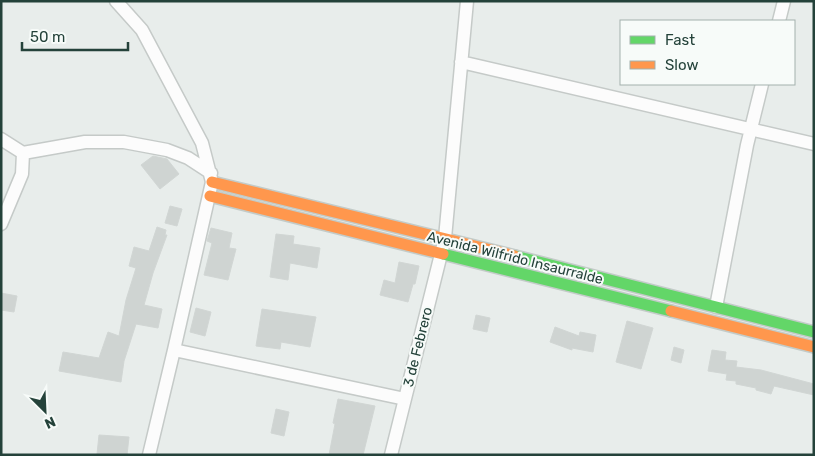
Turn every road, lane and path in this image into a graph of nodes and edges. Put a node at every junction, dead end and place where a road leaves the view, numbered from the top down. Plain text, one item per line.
1 (116, 1) edge
2 (467, 1) edge
3 (784, 1) edge
4 (779, 20) edge
5 (462, 62) junction
6 (762, 85) edge
7 (750, 129) junction
8 (1, 139) edge
9 (814, 144) edge
10 (23, 153) junction
11 (211, 177) junction
12 (210, 196) junction
13 (1, 224) edge
14 (445, 238) junction
15 (441, 255) junction
16 (716, 307) junction
17 (814, 332) edge
18 (814, 347) edge
19 (174, 350) junction
20 (405, 398) junction
21 (149, 455) edge
22 (391, 455) edge

1 - 11 street
2 - 5 street, 3 de Febrero
3 - 4 street
5 - 7 street
5 - 14 street, 3 de Febrero
6 - 7 street
7 - 9 street
7 - 16 street
8 - 10 street
10 - 11 street
10 - 13 street
11 - 12 street
11 - 14 street, Avenida Wilfrido Insaurralde
12 - 15 street, Avenida Wilfrido Insaurralde
12 - 19 street
14 - 15 street, 3 de Febrero
14 - 16 street, Avenida Wilfrido Insaurralde
15 - 18 street, Avenida Wilfrido Insaurralde
15 - 20 street, 3 de Febrero
16 - 17 street, Avenida Wilfrido Insaurralde
19 - 20 street
19 - 21 street
20 - 22 street, 3 de Febrero

